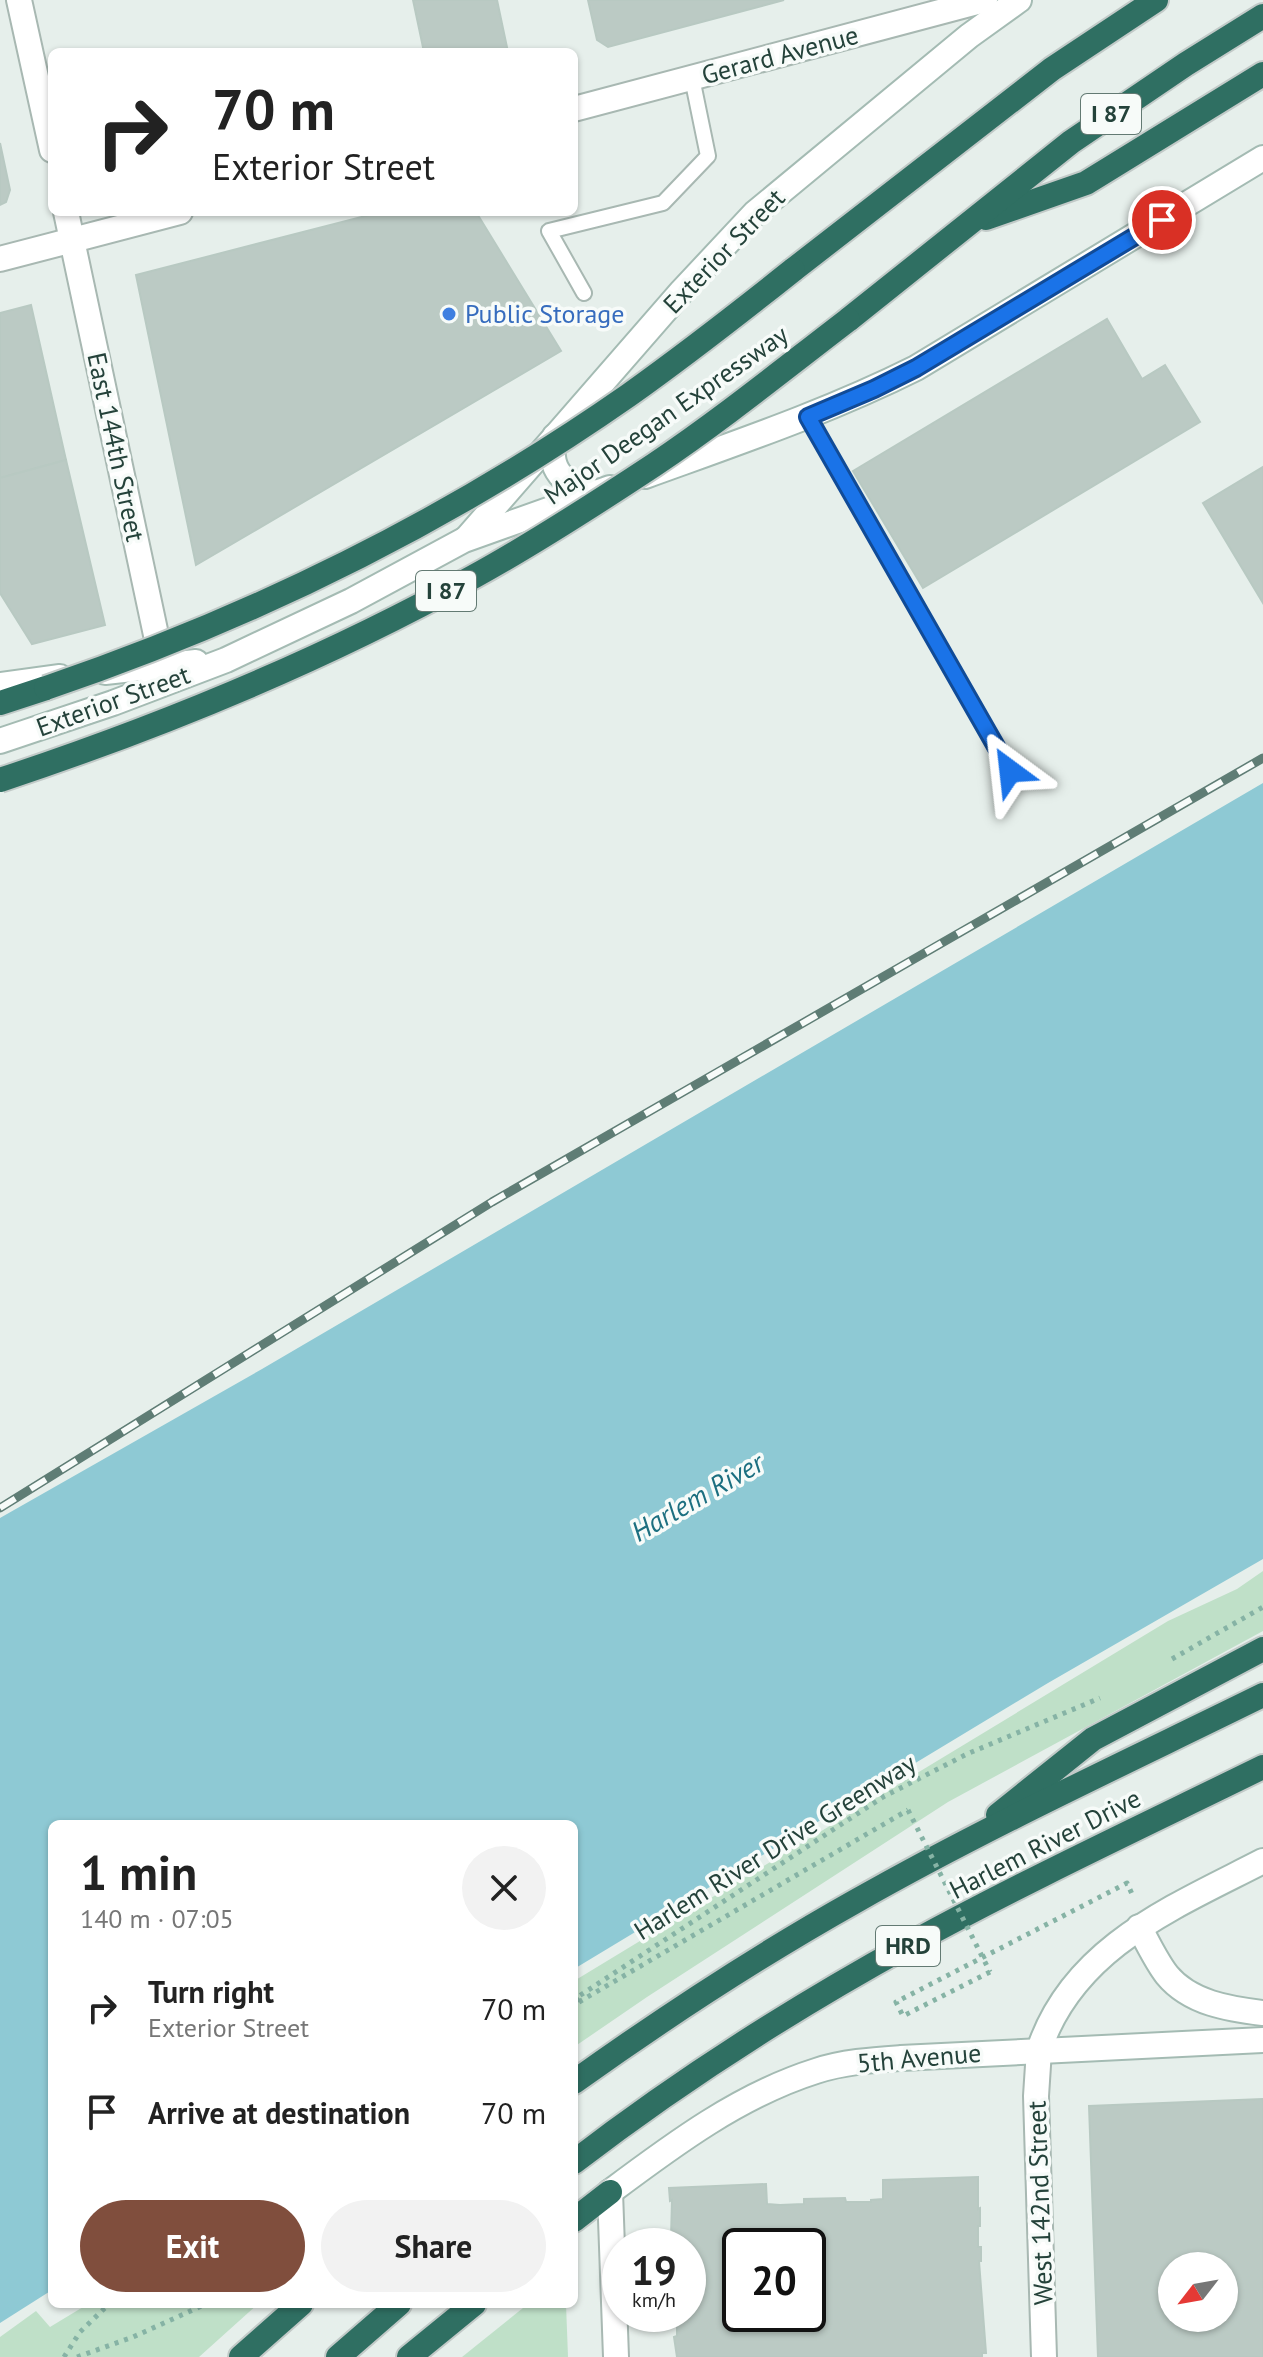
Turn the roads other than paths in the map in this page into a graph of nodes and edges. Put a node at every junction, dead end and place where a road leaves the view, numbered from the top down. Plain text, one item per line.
1 (19, 0) edge
2 (985, 0) edge
3 (1019, 0) edge
4 (1123, 0) edge
5 (1156, 0) edge
6 (1263, 16) edge
7 (1052, 69) junction
8 (1263, 74) edge
9 (692, 78) junction
10 (578, 108) edge
11 (48, 132) edge
12 (1263, 158) edge
13 (67, 216) edge
14 (165, 216) edge
15 (969, 224) junction
16 (72, 240) junction
17 (0, 259) edge
18 (584, 293) dead end
19 (808, 417) junction
20 (555, 436) junction
21 (596, 493) junction
22 (464, 540) junction
23 (165, 674) junction
24 (0, 685) edge
25 (46, 688) junction
26 (0, 693) edge
27 (0, 703) edge
28 (0, 741) edge
29 (1010, 771) dead end
30 (0, 780) edge
31 (1263, 1649) edge
32 (1263, 1695) edge
33 (1263, 1767) edge
34 (962, 1844) junction
35 (1263, 1861) edge
36 (1139, 1927) junction
37 (1263, 2013) edge
38 (1263, 2040) edge
39 (1039, 2050) junction
40 (578, 2079) edge
41 (578, 2159) edge
42 (610, 2192) junction
43 (578, 2217) edge
44 (296, 2308) edge
45 (394, 2308) edge
46 (469, 2308) edge
47 (241, 2357) edge
48 (338, 2357) edge
49 (409, 2357) edge
50 (616, 2357) edge
51 (1044, 2357) edge

1 - 11 main road
2 - 9 main road, Gerard Avenue
3 - 20 main road, Exterior Street
4 - 7 highway
5 - 7 highway, Major Deegan Expressway / I 87
6 - 15 highway, Major Deegan Expressway / I 87
7 - 25 highway, Major Deegan Expressway / I 87, bridge
8 - 15 highway
9 - 10 main road, Gerard Avenue
9 - 18 lane
12 - 19 main road, Exterior Street
13 - 16 main road, East 144th Street
14 - 16 main road
15 - 30 highway, Major Deegan Expressway / I 87, bridge
16 - 17 main road
16 - 23 main road, East 144th Street
19 - 21 main road, Exterior Street
19 - 29 lane
20 - 21 main road
20 - 22 main road, Exterior Street
21 - 22 main road, Exterior Street
22 - 23 main road, Exterior Street
23 - 24 main road, Exterior Street
23 - 28 main road, Exterior Street
25 - 26 highway
25 - 27 highway, Major Deegan Expressway / I 87
31 - 34 highway
32 - 34 highway, Harlem River Drive / HRD
33 - 41 highway, Harlem River Drive / HRD
34 - 40 highway, Harlem River Drive / HRD
35 - 36 main road
36 - 37 main road
36 - 39 main road
38 - 39 main road, 5th Avenue
39 - 42 main road, 5th Avenue
39 - 51 main road, West 142nd Street
42 - 43 highway
42 - 50 main road
44 - 47 highway
45 - 48 highway
46 - 49 highway

